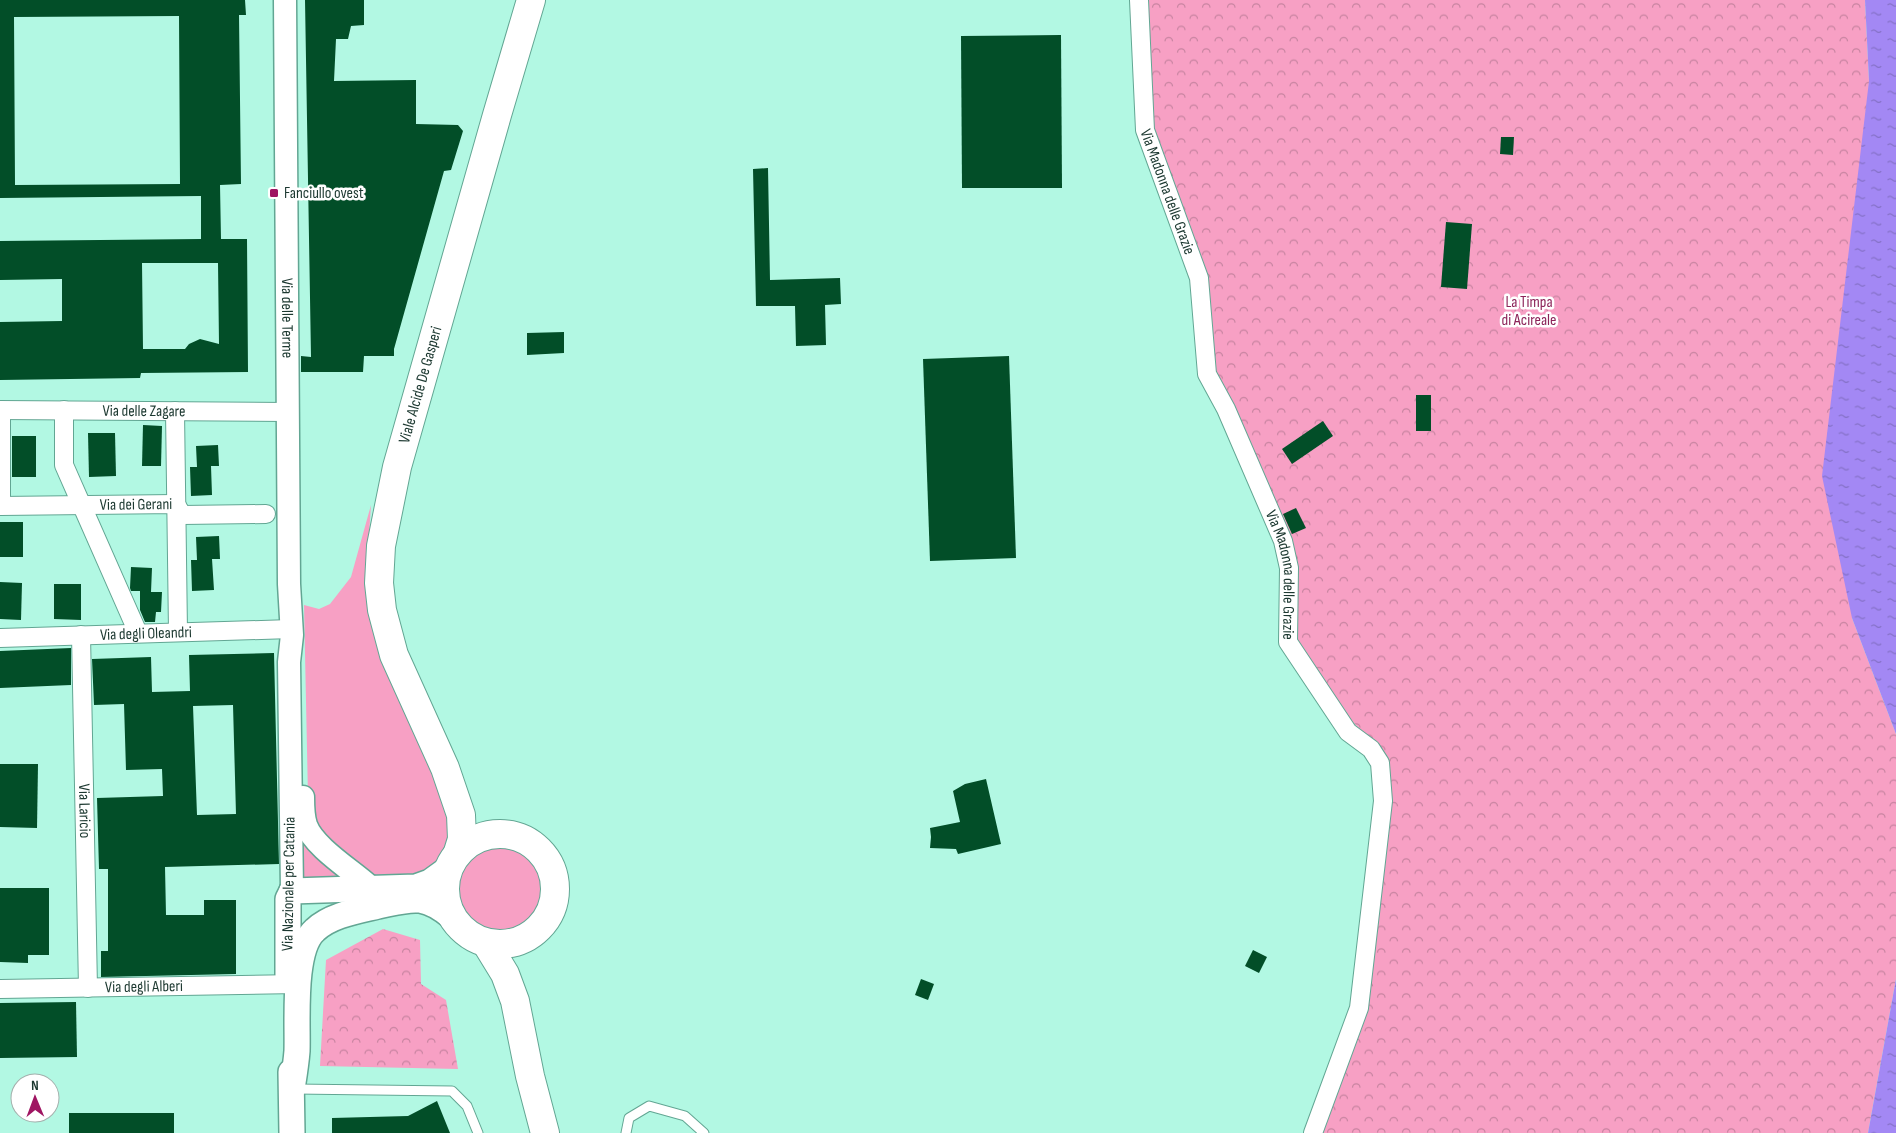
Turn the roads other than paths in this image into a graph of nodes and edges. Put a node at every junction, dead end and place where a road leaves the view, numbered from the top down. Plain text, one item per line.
1 (285, 0) edge
2 (531, 0) edge
3 (1139, 0) edge
4 (0, 410) edge
5 (64, 410) junction
6 (175, 411) junction
7 (288, 412) junction
8 (176, 504) junction
9 (81, 505) junction
10 (0, 506) edge
11 (266, 514) dead end
12 (178, 632) junction
13 (291, 632) junction
14 (138, 633) junction
15 (80, 635) junction
16 (0, 638) edge
17 (445, 768) junction
18 (502, 834) junction
19 (453, 861) junction
20 (292, 891) junction
21 (371, 899) junction
22 (452, 917) junction
23 (528, 937) junction
24 (486, 943) junction
25 (293, 984) junction
26 (88, 988) junction
27 (0, 989) edge
28 (514, 1001) junction
29 (292, 1089) junction
30 (292, 1133) edge
31 (478, 1133) edge
32 (545, 1133) edge
33 (626, 1133) edge
34 (704, 1133) edge
35 (1313, 1133) edge

1 - 7 street, Via delle Terme
2 - 17 main road, Viale Alcide De Gasperi
3 - 35 street, Via Madonna delle Grazie
4 - 5 street, Via delle Zagare
4 - 10 street
5 - 6 street, Via delle Zagare
5 - 9 street
6 - 7 street, Via delle Zagare
6 - 8 street
7 - 13 street, Via delle Terme
8 - 9 street, Via dei Gerani
8 - 11 street, Via dei Gerani
8 - 12 street
9 - 10 street, Via dei Gerani
9 - 14 street
12 - 13 street, Via degli Oleandri
12 - 14 street, Via degli Oleandri
13 - 20 street, Via Nazionale per Catania
13 - 21 street
14 - 15 street, Via degli Oleandri
15 - 16 street, Via degli Oleandri
15 - 26 street, Via Laricio
17 - 18 main road
17 - 19 main road
18 - 19 main road
18 - 23 main road
19 - 21 main road
19 - 22 main road
20 - 21 main road
20 - 25 main road, Via Nazionale per Catania
21 - 22 main road
21 - 25 main road
22 - 24 main road
23 - 24 main road
23 - 28 main road
24 - 28 main road
25 - 26 street, Via degli Alberi
25 - 29 main road, Via Nazionale per Catania
26 - 27 street, Via degli Alberi
28 - 32 main road
29 - 30 main road, Via Nazionale per Catania
29 - 31 lane
33 - 34 lane

